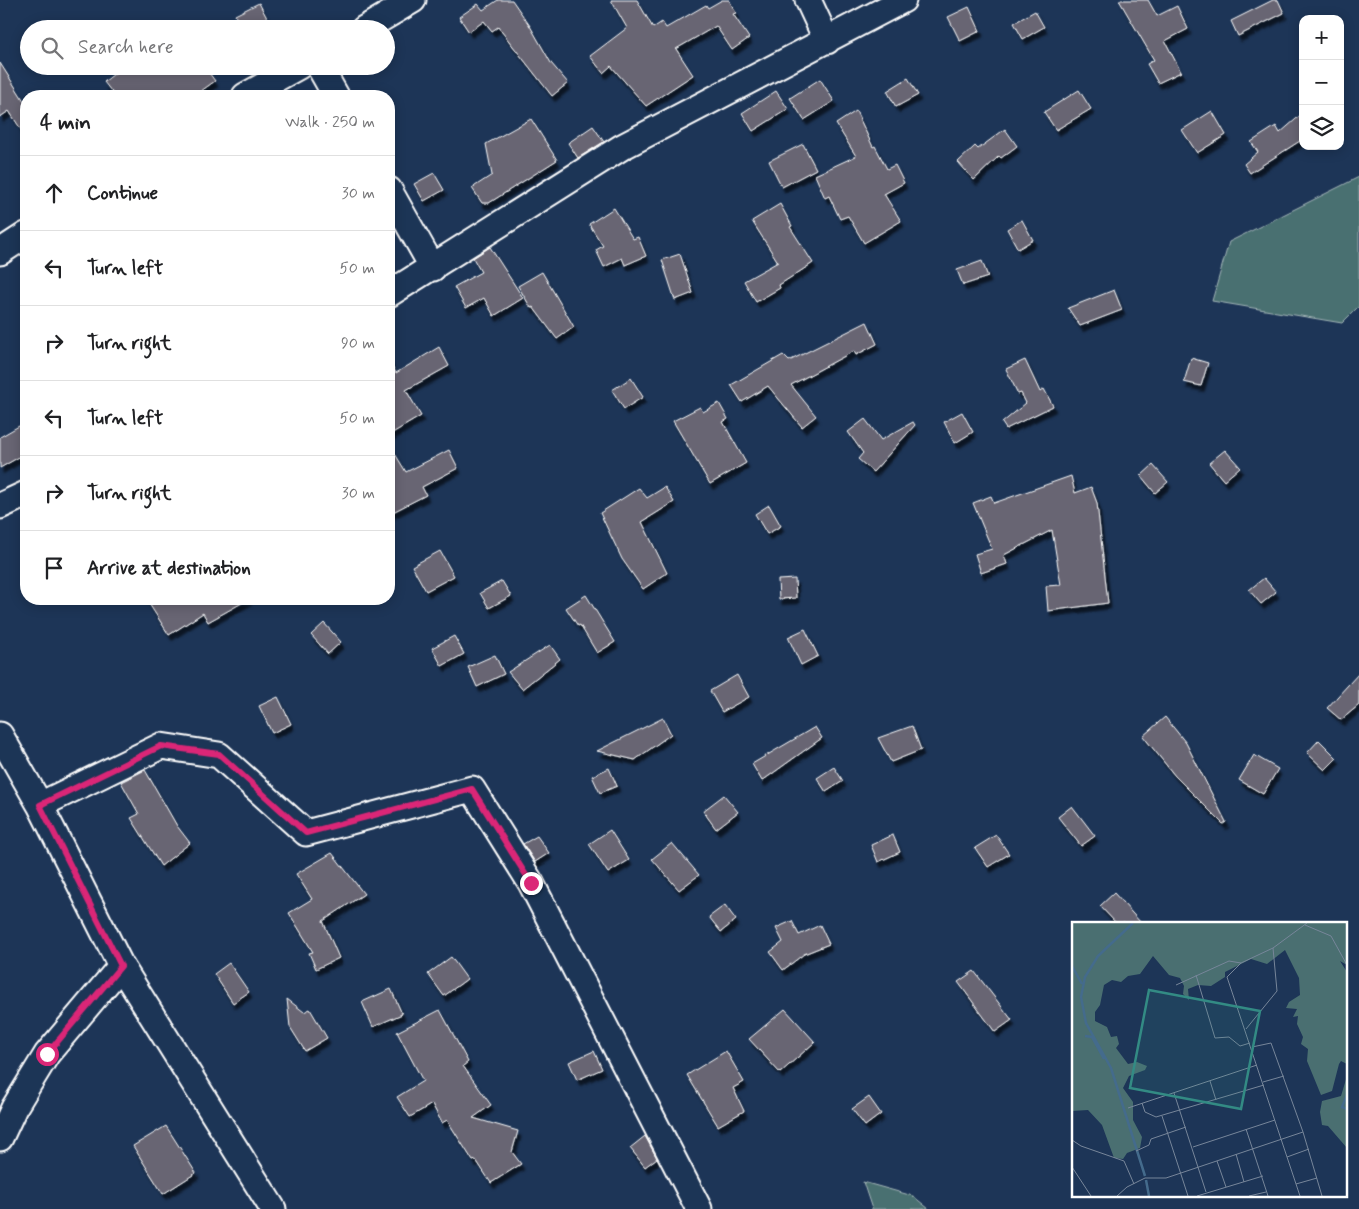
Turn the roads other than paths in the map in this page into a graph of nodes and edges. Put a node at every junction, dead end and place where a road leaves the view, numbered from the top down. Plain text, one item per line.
1 (413, 0) edge
2 (808, 0) edge
3 (903, 0) edge
4 (379, 20) edge
5 (827, 41) junction
6 (284, 75) edge
7 (324, 75) edge
8 (256, 90) edge
9 (333, 90) edge
10 (395, 201) edge
11 (20, 239) edge
12 (0, 252) edge
13 (433, 268) junction
14 (395, 290) edge
15 (20, 497) edge
16 (0, 506) edge
17 (0, 735) edge
18 (7, 762) edge
19 (40, 805) junction
20 (121, 966) junction
21 (0, 1138) edge
22 (273, 1209) edge
23 (699, 1209) edge

1 - 4 street
2 - 5 street
3 - 5 street
5 - 13 street
6 - 8 street
7 - 9 street
10 - 13 street
11 - 12 street
13 - 14 street
15 - 16 street
17 - 18 street
18 - 19 street
19 - 20 street
19 - 23 street
20 - 21 street
20 - 22 street

